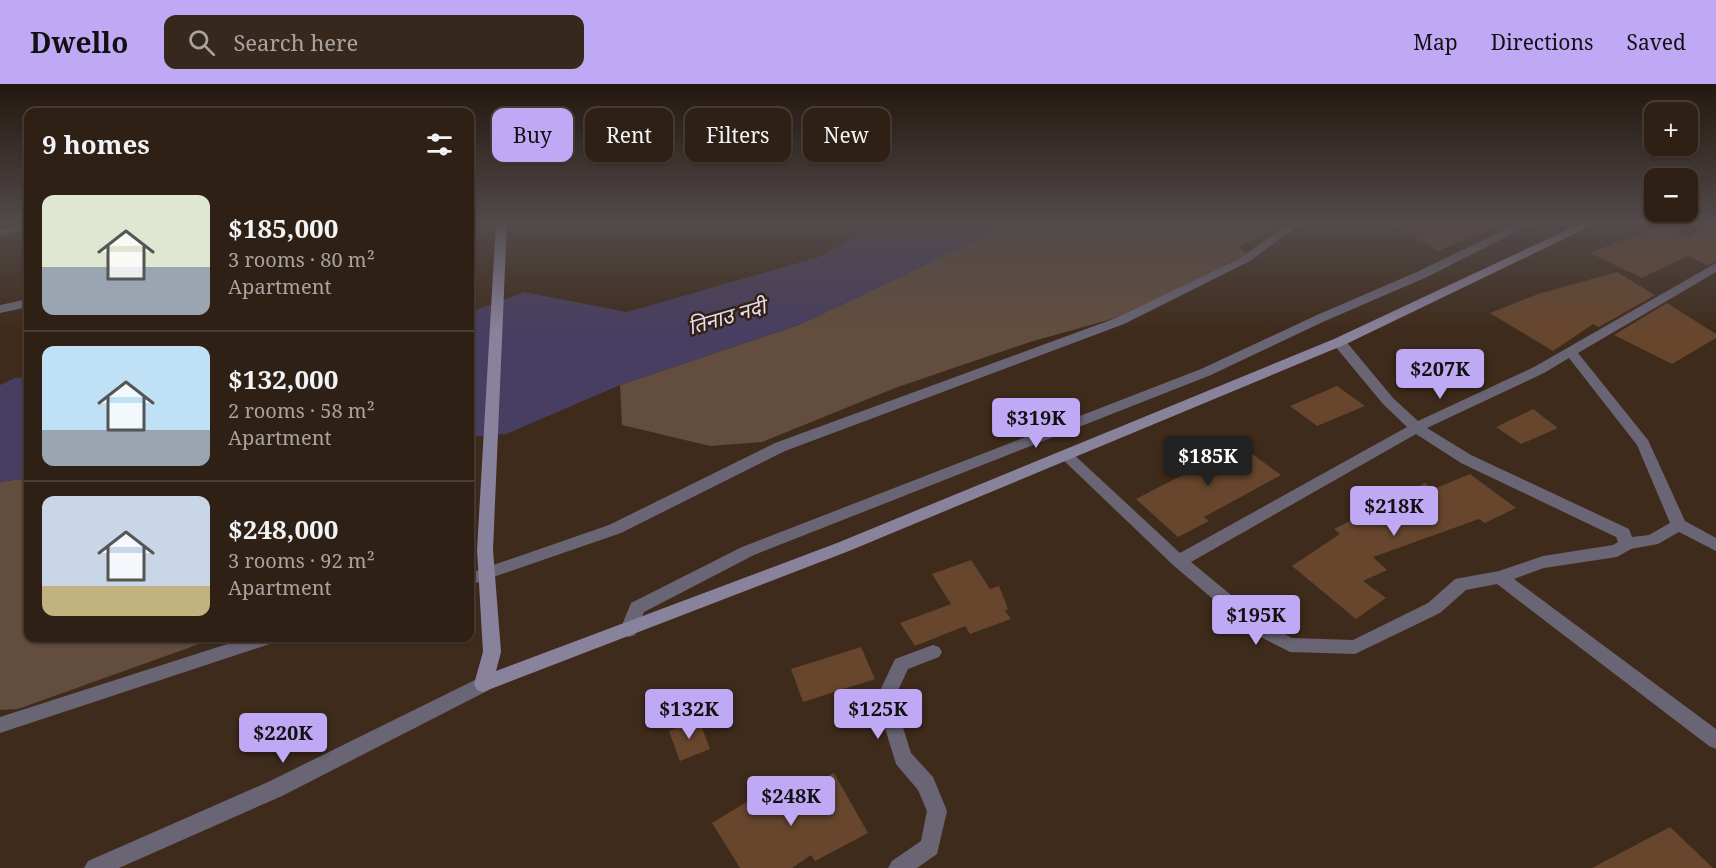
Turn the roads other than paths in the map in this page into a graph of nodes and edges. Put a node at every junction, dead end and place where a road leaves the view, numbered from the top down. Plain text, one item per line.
1 (499, 259) edge
2 (1247, 259) edge
3 (1455, 259) edge
4 (1516, 259) edge
5 (1716, 267) edge
6 (24, 304) edge
7 (0, 309) edge
8 (1339, 342) junction
9 (1571, 351) junction
10 (1416, 428) junction
11 (1065, 455) junction
12 (1679, 525) junction
13 (1627, 544) junction
14 (1716, 545) edge
15 (1179, 561) junction
16 (489, 573) junction
17 (1500, 577) junction
18 (474, 578) edge
19 (630, 630) junction
20 (255, 642) edge
21 (933, 652) dead end
22 (483, 684) junction
23 (0, 725) edge
24 (1716, 740) edge
25 (95, 868) edge
26 (899, 868) edge

1 - 16 street
2 - 16 street
3 - 19 street
4 - 8 street
5 - 9 street
6 - 7 street
8 - 10 street
8 - 11 street
9 - 10 street
9 - 12 street
10 - 13 street
10 - 15 street
11 - 15 street
11 - 19 street
12 - 13 street
12 - 14 street
13 - 17 street
15 - 17 street
16 - 18 street
16 - 22 street
17 - 24 street
19 - 22 street
20 - 23 street
21 - 26 street
22 - 25 street

